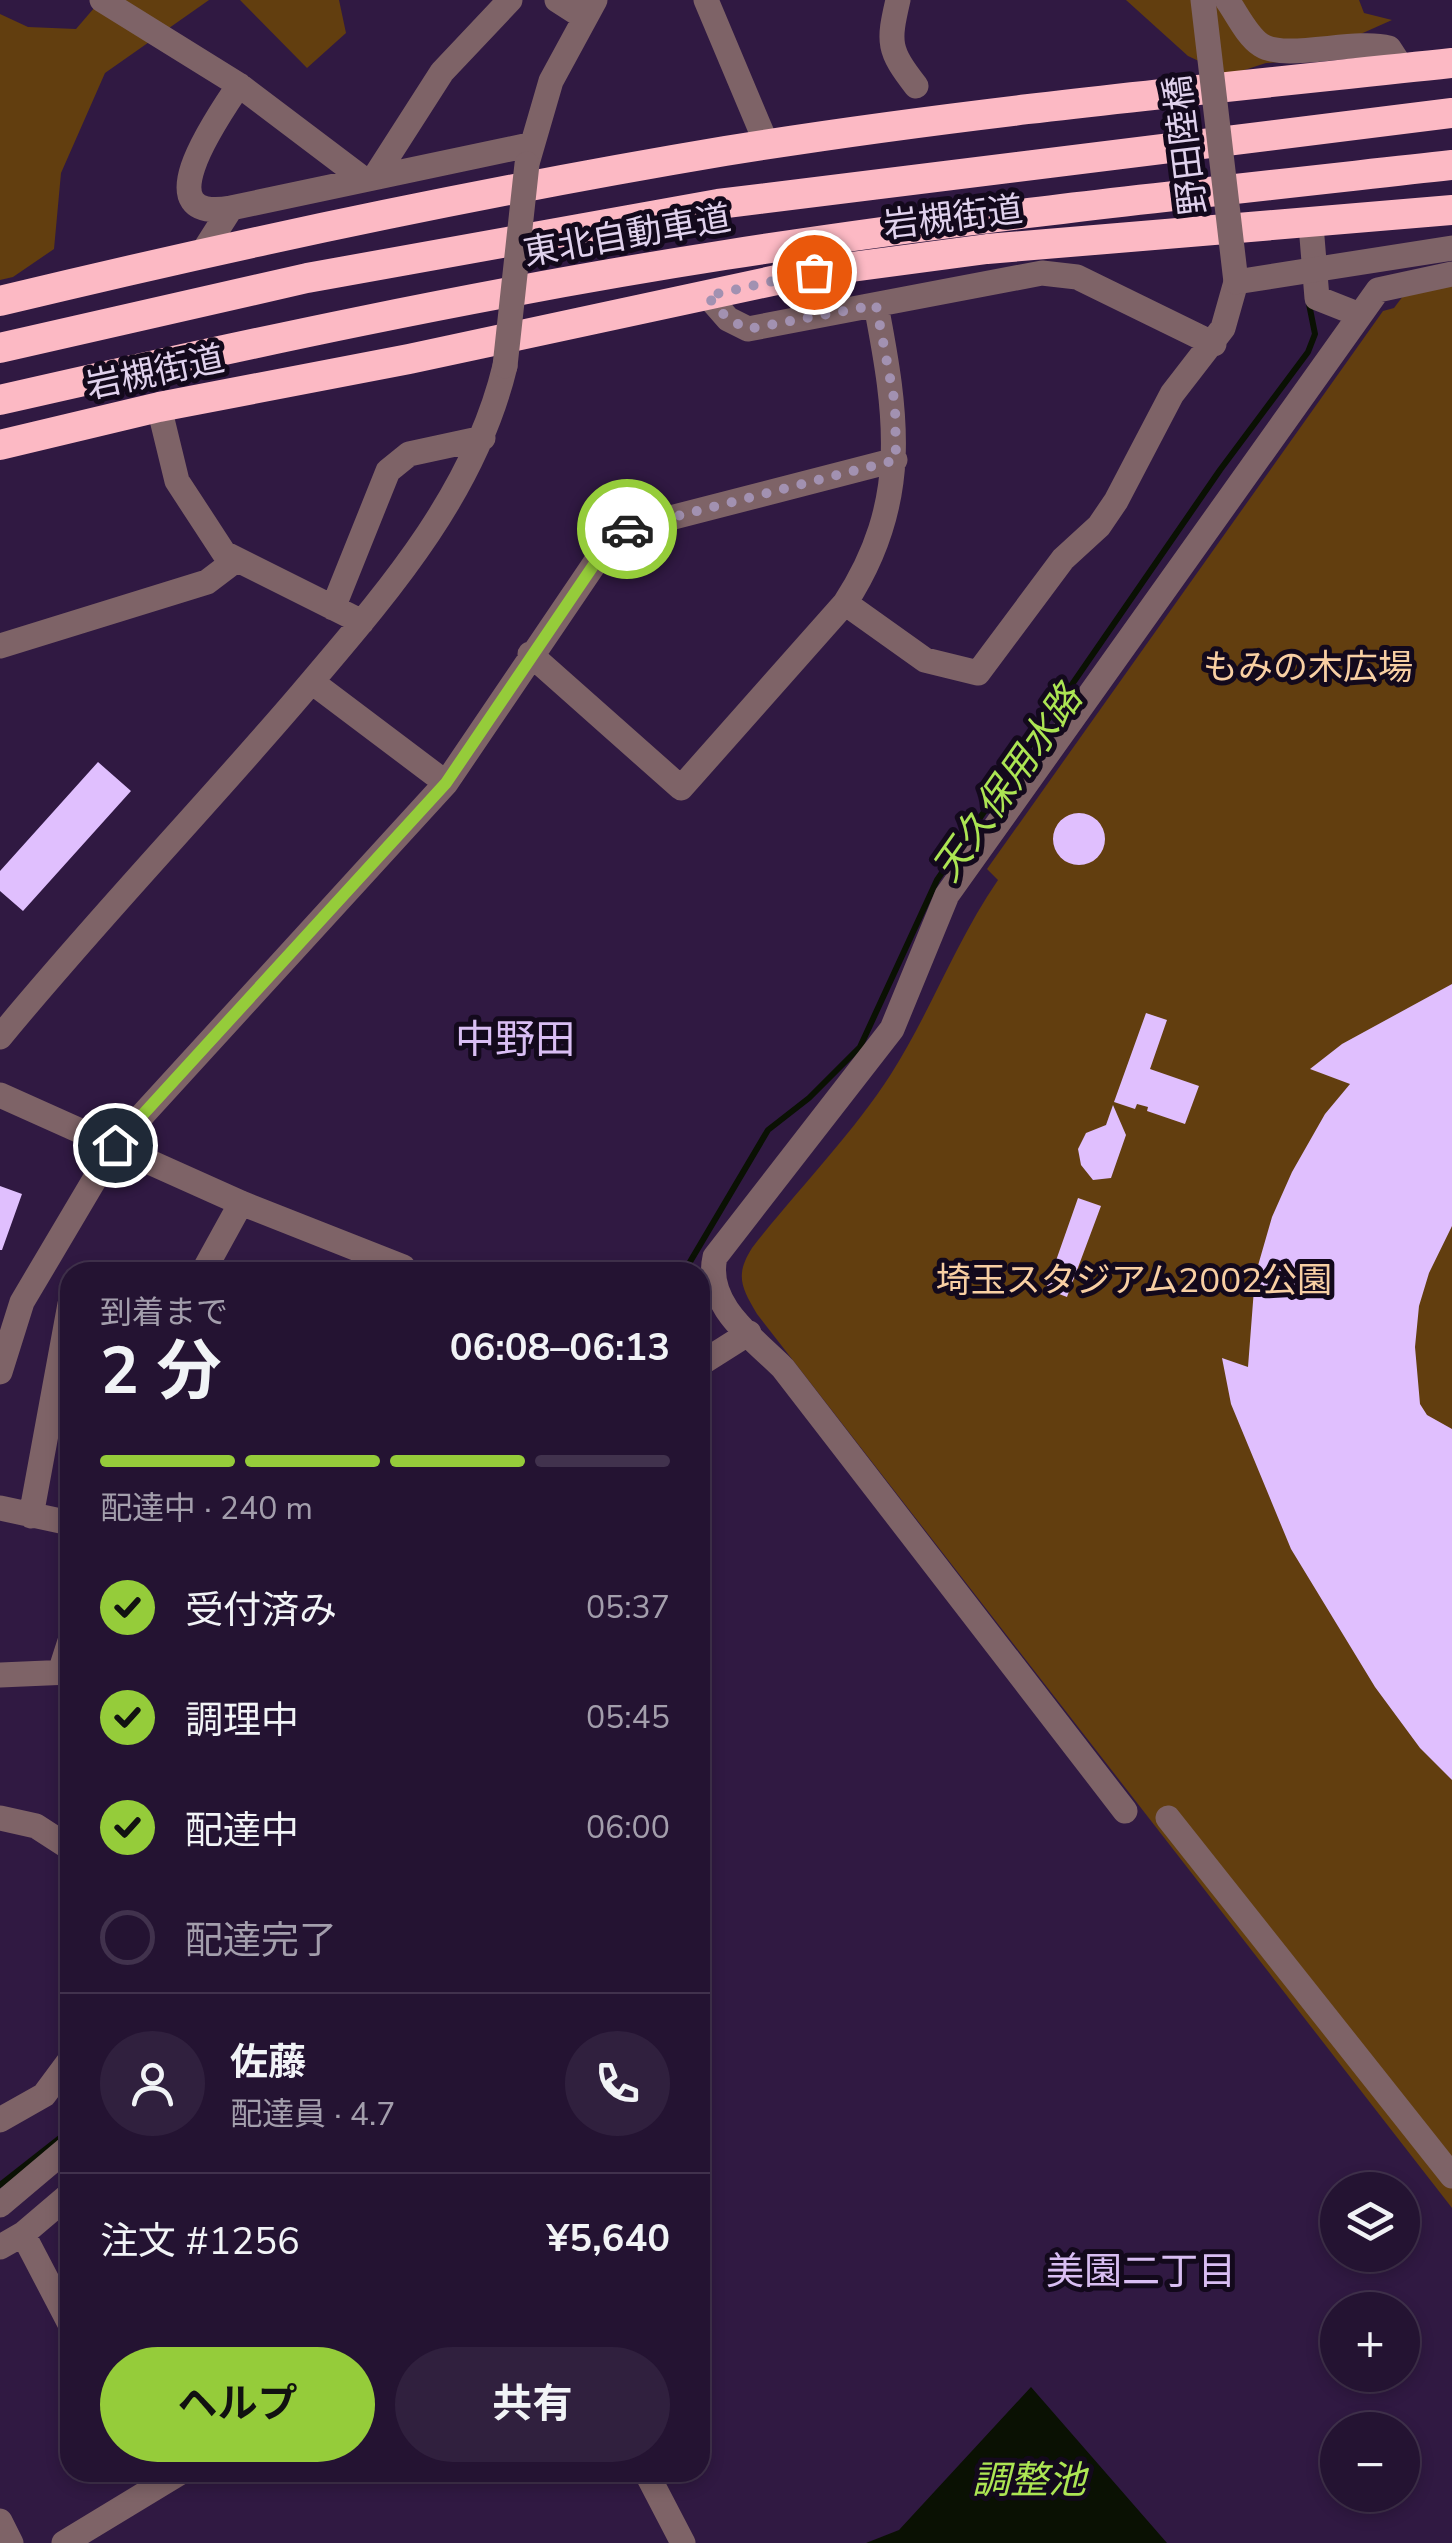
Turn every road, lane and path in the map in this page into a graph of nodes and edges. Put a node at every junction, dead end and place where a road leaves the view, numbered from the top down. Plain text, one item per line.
1 (102, 0) edge
2 (510, 0) edge
3 (557, 0) edge
4 (706, 0) edge
5 (898, 0) edge
6 (1203, 0) edge
7 (1228, 0) edge
8 (590, 9) edge
9 (1452, 63) edge
10 (1402, 68) junction
11 (238, 85) junction
12 (916, 86) dead end
13 (1452, 113) edge
14 (767, 146) junction
15 (528, 155) junction
16 (1452, 165) edge
17 (369, 176) junction
18 (232, 208) junction
19 (1452, 210) edge
20 (1311, 225) junction
21 (1042, 245) junction
22 (1452, 248) edge
23 (203, 252) junction
24 (1053, 274) junction
25 (1452, 274) edge
26 (1236, 282) junction
27 (707, 296) junction
28 (0, 301) edge
29 (876, 305) junction
30 (1360, 316) junction
31 (1214, 344) junction
32 (0, 348) edge
33 (0, 400) edge
34 (159, 407) junction
35 (483, 438) junction
36 (0, 445) edge
37 (896, 460) junction
38 (236, 560) junction
39 (845, 602) junction
40 (333, 608) junction
41 (362, 622) junction
42 (0, 646) edge
43 (530, 654) junction
44 (312, 682) junction
45 (446, 783) junction
46 (0, 1037) edge
47 (0, 1094) edge
48 (115, 1145) junction
49 (241, 1203) junction
50 (209, 1262) edge
51 (389, 1262) edge
52 (34, 1281) junction
53 (60, 1291) edge
54 (750, 1333) junction
55 (60, 1358) edge
56 (710, 1358) edge
57 (0, 1372) edge
58 (0, 1508) edge
59 (31, 1516) junction
60 (60, 1521) edge
61 (60, 1672) edge
62 (0, 1675) edge
63 (1125, 1811) dead end
64 (0, 1818) edge
65 (1168, 1818) dead end
66 (60, 1842) edge
67 (60, 2073) edge
68 (0, 2120) edge
69 (60, 2155) edge
70 (1452, 2176) edge
71 (60, 2202) edge
72 (0, 2206) edge
73 (11, 2241) edge
74 (60, 2310) edge
75 (149, 2482) edge
76 (651, 2482) edge
77 (0, 2521) edge
78 (11, 2543) edge
79 (64, 2543) edge
80 (682, 2543) edge

1 - 11 street
2 - 17 street
3 - 8 street
4 - 14 street
5 - 12 street
6 - 26 street, 野田陸橋, bridge
7 - 10 street
8 - 15 street
9 - 10 highway
10 - 14 highway
11 - 17 street
11 - 18 street
13 - 32 highway, 東北自動車道
14 - 23 highway
15 - 17 street
15 - 35 street, bridge
16 - 33 highway, 東北自動車道
17 - 18 street
18 - 23 street
19 - 20 highway, 岩槻街道
20 - 21 highway, 岩槻街道
20 - 30 street
21 - 24 street
21 - 27 highway, 岩槻街道
22 - 26 street, bridge
23 - 28 highway
24 - 29 street
24 - 31 street
25 - 30 street
26 - 31 street
27 - 29 street
27 - 34 highway, 岩槻街道
29 - 37 street
30 - 54 street
31 - 39 street
34 - 36 highway, 岩槻街道
34 - 38 street
35 - 40 street
35 - 41 street
37 - 39 street
37 - 43 street
38 - 40 street
38 - 42 street
39 - 43 street
40 - 41 street
41 - 44 street
43 - 45 street
44 - 45 street
44 - 46 street
45 - 48 street
47 - 48 street
48 - 49 street
48 - 52 street
49 - 50 street
49 - 51 street
52 - 53 street
52 - 57 street
54 - 56 street
54 - 63 street
55 - 59 street
58 - 59 street
59 - 60 street
61 - 62 street
64 - 66 street
65 - 70 street
67 - 68 street
69 - 72 street
71 - 73 street
73 - 74 street
75 - 79 street
76 - 80 street
77 - 78 street

